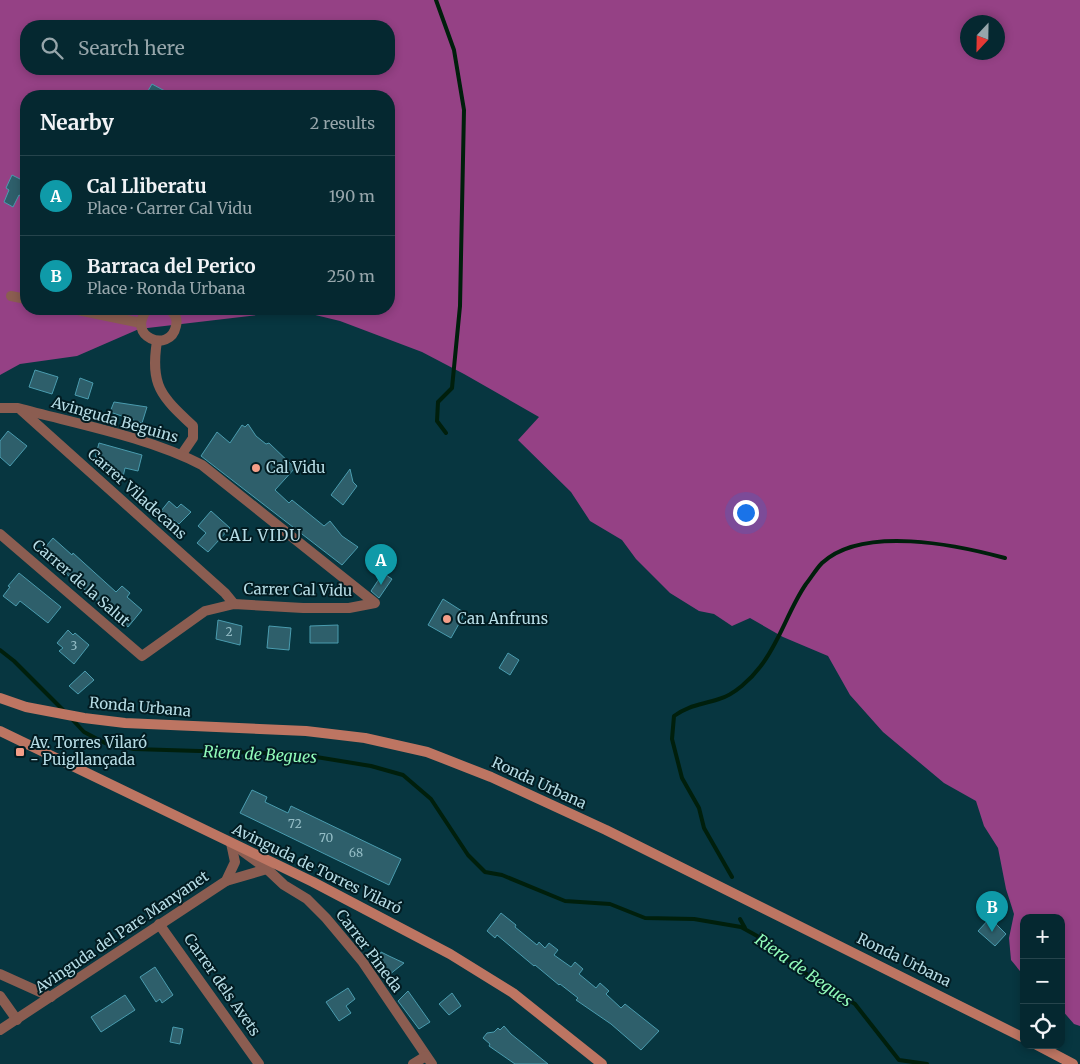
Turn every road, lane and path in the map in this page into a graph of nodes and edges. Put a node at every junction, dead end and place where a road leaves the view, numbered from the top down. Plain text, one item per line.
1 (11, 296) dead end
2 (20, 298) edge
3 (102, 315) edge
4 (145, 315) edge
5 (174, 315) edge
6 (141, 323) junction
7 (157, 341) junction
8 (0, 408) edge
9 (18, 408) junction
10 (182, 454) junction
11 (0, 534) edge
12 (234, 604) junction
13 (142, 656) joint
14 (0, 698) edge
15 (0, 731) edge
16 (231, 843) junction
17 (267, 869) junction
18 (226, 881) junction
19 (159, 924) junction
20 (0, 974) edge
21 (0, 996) edge
22 (51, 998) junction
23 (17, 1020) junction
24 (0, 1030) edge
25 (1020, 1036) edge
26 (1045, 1049) edge
27 (429, 1060) edge
28 (259, 1064) edge
29 (413, 1064) edge
30 (602, 1064) edge
31 (1073, 1064) edge

1 - 2 street
3 - 6 street
4 - 6 street
5 - 7 street
6 - 7 street
7 - 10 street, Avinguda Beguins
8 - 9 street, Avinguda Beguins
9 - 10 street, Avinguda Beguins
9 - 12 street, Carrer Viladecans
10 - 12 street, Carrer Cal Vidu
11 - 13 street, Carrer de la Salut
12 - 13 street, Carrer Cal Vidu
14 - 25 main road, Ronda Urbana
15 - 16 main road, Avinguda de Torres Vilaró
16 - 17 street, Carrer Pineda
16 - 18 street, Avinguda del Pare Manyanet
16 - 30 main road, Avinguda de Torres Vilaró
17 - 18 street
17 - 27 street, Carrer Pineda
18 - 19 street, Avinguda del Pare Manyanet
19 - 22 street, Avinguda del Pare Manyanet
19 - 28 street, Carrer dels Avets
20 - 22 street
21 - 23 street
22 - 23 street, Avinguda del Pare Manyanet
23 - 24 street, Avinguda del Pare Manyanet
26 - 31 main road
27 - 29 street

